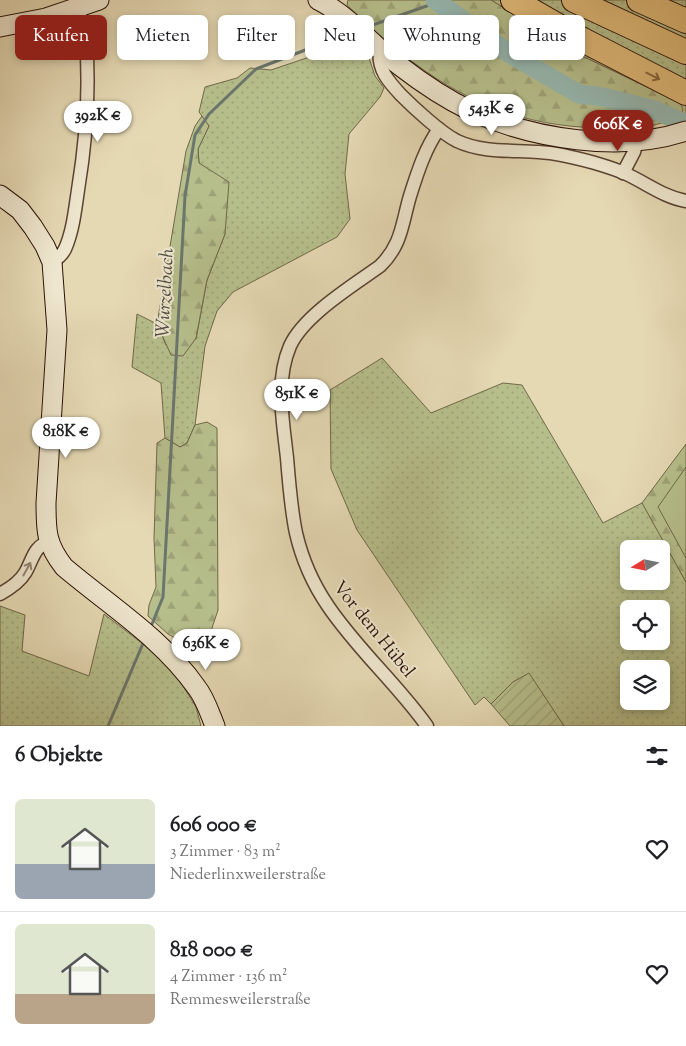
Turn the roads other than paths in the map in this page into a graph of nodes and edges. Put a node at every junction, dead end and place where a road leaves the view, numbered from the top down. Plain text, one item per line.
1 (99, 0) edge
2 (318, 0) edge
3 (514, 0) edge
4 (574, 0) edge
5 (639, 0) edge
6 (78, 8) junction
7 (342, 15) edge
8 (686, 21) edge
9 (0, 27) edge
10 (374, 43) joint
11 (686, 52) edge
12 (686, 93) edge
13 (439, 129) junction
14 (686, 131) edge
15 (637, 141) junction
16 (624, 172) junction
17 (0, 196) edge
18 (686, 201) edge
19 (52, 262) junction
20 (49, 542) junction
21 (0, 594) edge
22 (215, 726) edge
23 (426, 726) edge

1 - 6 main road
2 - 7 main road
3 -> 12 highway
4 - 11 highway
5 - 8 highway
6 - 9 main road
6 - 19 street
10 - 13 street
10 - 15 main road
13 - 16 street
13 - 23 street, Vor dem Hübel
14 - 15 main road
15 - 16 street
16 - 18 street
17 - 19 main road
19 - 20 main road
21 -> 20 street
20 - 22 main road

